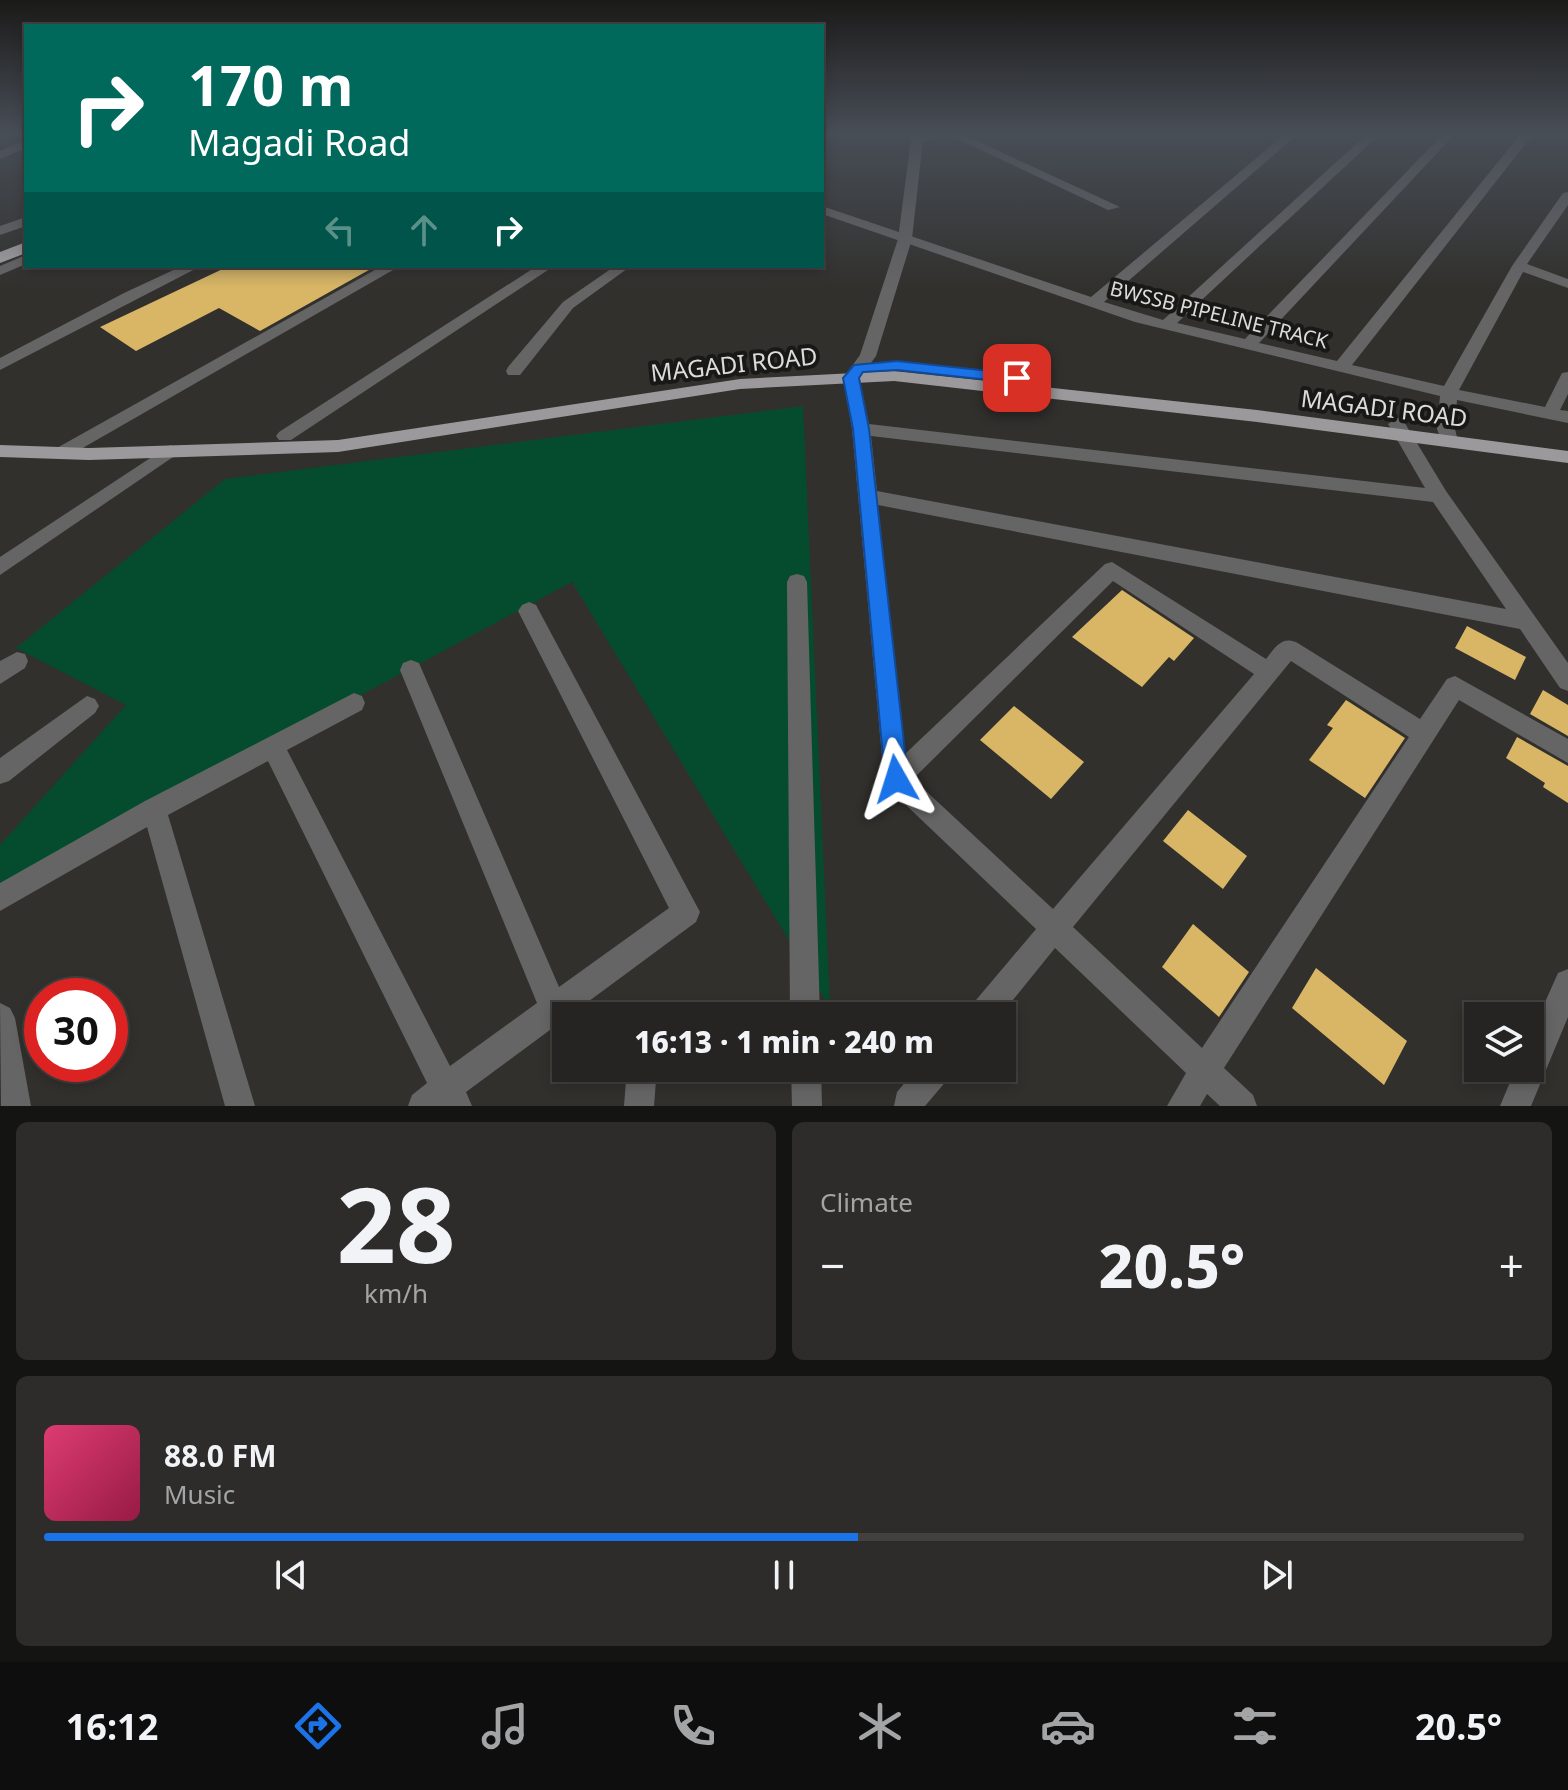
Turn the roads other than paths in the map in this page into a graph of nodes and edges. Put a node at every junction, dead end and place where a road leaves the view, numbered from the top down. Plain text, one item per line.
1 (910, 186) edge
2 (1066, 186) edge
3 (1231, 186) edge
4 (1318, 186) edge
5 (1400, 186) edge
6 (1486, 186) edge
7 (1568, 196) edge
8 (1113, 207) dead end
9 (824, 211) edge
10 (24, 222) edge
11 (0, 231) edge
12 (24, 233) edge
13 (905, 239) junction
14 (0, 243) edge
15 (24, 248) edge
16 (0, 258) edge
17 (24, 260) edge
18 (1519, 266) junction
19 (190, 268) edge
20 (389, 268) edge
21 (544, 268) edge
22 (621, 268) edge
23 (0, 271) edge
24 (1568, 284) edge
25 (1093, 303) junction
26 (1165, 326) junction
27 (1249, 344) junction
28 (0, 365) edge
29 (1342, 366) junction
30 (514, 371) dead end
31 (855, 373) junction
32 (1568, 377) edge
33 (1449, 393) junction
34 (1550, 413) junction
35 (1568, 417) edge
36 (861, 429) junction
37 (1400, 430) junction
38 (1448, 435) junction
39 (285, 436) junction
40 (0, 438) edge
41 (80, 442) junction
42 (1568, 445) edge
43 (0, 451) edge
44 (170, 451) junction
45 (61, 453) junction
46 (1568, 457) edge
47 (868, 496) junction
48 (1439, 496) junction
49 (0, 567) edge
50 (797, 582) dead end
51 (529, 611) dead end
52 (1528, 622) junction
53 (411, 670) dead end
54 (1269, 672) junction
55 (1568, 681) edge
56 (354, 703) dead end
57 (87, 706) dead end
58 (1424, 734) junction
59 (273, 747) junction
60 (1568, 752) edge
61 (0, 773) edge
62 (896, 779) junction
63 (154, 809) junction
64 (0, 898) edge
65 (1054, 928) junction
66 (1568, 983) edge
67 (564, 1002) edge
68 (805, 1002) edge
69 (993, 1002) edge
70 (552, 1004) edge
71 (552, 1011) edge
72 (0, 1018) edge
73 (1205, 1071) junction
74 (641, 1082) edge
75 (806, 1082) edge
76 (925, 1082) edge
77 (451, 1097) edge
78 (908, 1103) dead end
79 (16, 1106) edge
80 (240, 1106) edge
81 (423, 1106) edge
82 (639, 1106) edge
83 (807, 1106) edge
84 (1182, 1106) edge
85 (1242, 1106) edge
86 (1515, 1106) edge

1 - 13 street
2 - 8 street
3 - 25 street
4 - 26 street
5 - 27 street
6 - 29 street
7 - 18 street
9 - 13 street, BWSSB PIPELINE TRACK
10 - 11 street
12 - 14 highway
13 - 25 street, BWSSB PIPELINE TRACK
13 - 31 street
15 - 16 highway
17 - 23 street
18 - 24 street
18 - 33 street
19 - 28 street
20 - 41 street
21 - 39 street
22 - 30 street
25 - 26 street, BWSSB PIPELINE TRACK
26 - 27 street, BWSSB PIPELINE TRACK
27 - 29 street, BWSSB PIPELINE TRACK
29 - 33 street, BWSSB PIPELINE TRACK
31 - 36 street
31 - 37 main road, MAGADI ROAD
31 - 39 main road, MAGADI ROAD
31 - 44 main road, MAGADI ROAD
32 - 34 street
33 - 34 street, BWSSB PIPELINE TRACK
33 - 38 street
34 - 35 street, BWSSB PIPELINE TRACK
36 - 47 street
36 - 48 street
37 - 38 main road, MAGADI ROAD
37 - 48 street
38 - 42 main road, MAGADI ROAD
38 - 46 main road, MAGADI ROAD
39 - 41 main road, MAGADI ROAD
40 - 41 main road, MAGADI ROAD
41 - 45 street
43 - 45 main road, MAGADI ROAD
44 - 45 main road, MAGADI ROAD
44 - 49 street
47 - 52 street
47 - 62 street
48 - 52 street
50 - 68 street
51 - 67 street
52 - 55 street
53 - 70 street
54 - 58 street
54 - 62 street
54 - 65 street
56 - 59 street
57 - 61 street
58 - 60 street
58 - 73 street
59 - 63 street
59 - 77 street
62 - 65 street
63 - 64 street
63 - 80 street
65 - 69 street
65 - 73 street
66 - 86 street
71 - 77 street
72 - 79 street
73 - 84 street
73 - 85 street
74 - 82 street
75 - 83 street
76 - 78 street
77 - 81 street

